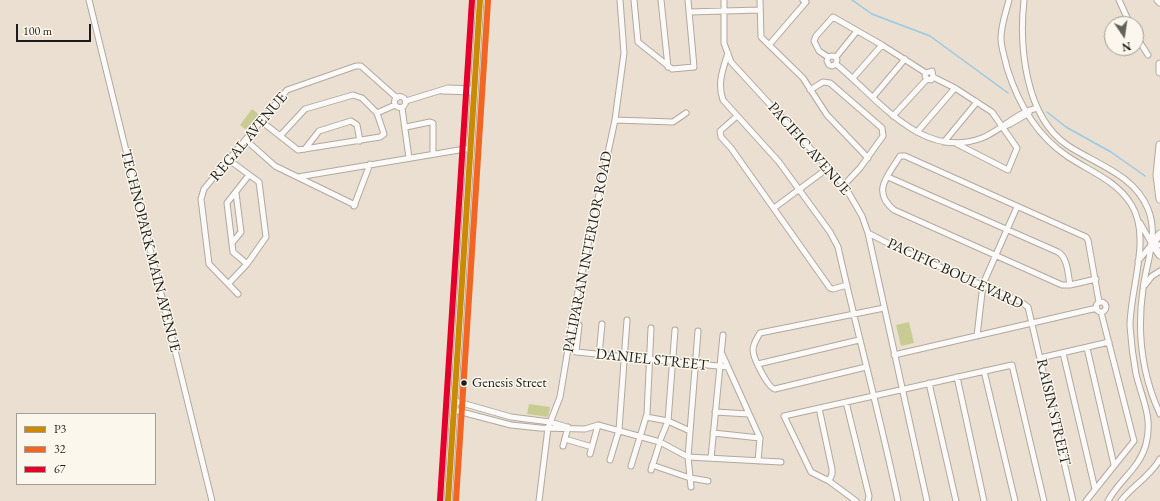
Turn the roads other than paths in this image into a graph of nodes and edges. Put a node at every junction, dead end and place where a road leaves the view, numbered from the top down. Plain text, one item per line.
1 (89, 0) edge
2 (480, 0) edge
3 (620, 0) edge
4 (634, 0) edge
5 (661, 0) edge
6 (688, 0) edge
7 (724, 0) edge
8 (760, 0) edge
9 (803, 0) edge
10 (1009, 0) edge
11 (1024, 0) edge
12 (1119, 0) edge
13 (1158, 0) edge
14 (1160, 2) edge
15 (724, 10) junction
16 (760, 10) junction
17 (689, 12) junction
18 (1126, 16) edge
19 (857, 31) junction
20 (770, 45) junction
21 (882, 45) junction
22 (1144, 49) edge
23 (728, 53) junction
24 (1148, 55) dead end
25 (828, 57) junction
26 (836, 57) junction
27 (905, 59) junction
28 (836, 64) junction
29 (1160, 64) edge
30 (668, 67) junction
31 (926, 72) junction
32 (1160, 72) edge
33 (853, 78) junction
34 (934, 78) junction
35 (927, 79) junction
36 (955, 88) junction
37 (474, 90) junction
38 (810, 90) junction
39 (873, 97) junction
40 (397, 98) junction
41 (406, 101) junction
42 (977, 102) junction
43 (395, 105) junction
44 (402, 108) junction
45 (1037, 108) junction
46 (377, 113) junction
47 (1025, 113) junction
48 (686, 114) dead end
49 (737, 116) junction
50 (893, 116) junction
51 (615, 120) junction
52 (261, 121) junction
53 (406, 127) junction
54 (1003, 127) junction
55 (917, 132) junction
56 (280, 136) junction
57 (246, 140) junction
58 (360, 141) junction
59 (944, 142) junction
60 (957, 144) junction
61 (1160, 145) edge
62 (471, 148) junction
63 (305, 149) junction
64 (433, 154) junction
65 (410, 158) junction
66 (868, 158) junction
67 (229, 160) junction
68 (370, 164) junction
69 (828, 168) junction
70 (248, 175) junction
71 (298, 177) junction
72 (888, 177) junction
73 (844, 184) junction
74 (800, 190) junction
75 (236, 193) junction
76 (1160, 199) edge
77 (1017, 207) junction
78 (774, 208) junction
79 (1151, 220) junction
80 (1139, 221) junction
81 (1007, 230) junction
82 (868, 233) junction
83 (1160, 235) edge
84 (232, 243) junction
85 (1152, 244) junction
86 (1160, 245) edge
87 (996, 255) junction
88 (1160, 255) edge
89 (1138, 262) junction
90 (247, 264) junction
91 (1160, 271) edge
92 (1096, 279) junction
93 (228, 283) junction
94 (983, 284) junction
95 (846, 285) junction
96 (1070, 286) junction
97 (1143, 288) junction
98 (238, 294) dead end
99 (1099, 302) junction
100 (884, 308) junction
101 (1097, 308) junction
102 (1102, 312) junction
103 (854, 314) junction
104 (627, 320) dead end
105 (1033, 323) junction
106 (602, 324) dead end
107 (579, 325) dead end
108 (651, 328) dead end
109 (675, 330) dead end
110 (698, 331) dead end
111 (723, 335) dead end
112 (977, 336) junction
113 (859, 340) junction
114 (1109, 342) junction
115 (1087, 348) junction
116 (721, 352) junction
117 (1063, 352) junction
118 (894, 354) junction
119 (599, 355) junction
120 (625, 358) junction
121 (1040, 358) junction
122 (648, 360) junction
123 (672, 362) junction
124 (695, 364) junction
125 (758, 364) junction
126 (720, 366) junction
127 (728, 367) junction
128 (866, 367) junction
129 (984, 371) junction
130 (1146, 371) junction
131 (1136, 373) junction
132 (957, 377) junction
133 (929, 383) junction
134 (901, 390) junction
135 (875, 395) junction
136 (455, 401) junction
137 (846, 402) junction
138 (818, 408) junction
139 (454, 410) junction
140 (490, 411) junction
141 (715, 412) junction
142 (749, 414) junction
143 (1160, 414) edge
144 (646, 417) junction
145 (487, 419) junction
146 (668, 421) junction
147 (549, 425) junction
148 (598, 425) junction
149 (568, 427) junction
150 (619, 430) junction
151 (690, 432) junction
152 (713, 433) junction
153 (641, 437) junction
154 (760, 438) junction
155 (565, 439) junction
156 (660, 440) junction
157 (563, 446) dead end
158 (592, 447) junction
159 (590, 454) dead end
160 (688, 457) junction
161 (711, 458) junction
162 (1160, 459) edge
163 (610, 460) dead end
164 (758, 461) junction
165 (780, 462) dead end
166 (1114, 465) junction
167 (631, 466) dead end
168 (690, 478) junction
169 (708, 481) dead end
170 (829, 481) junction
171 (691, 487) dead end
172 (1094, 489) junction
173 (212, 501) edge
174 (448, 501) edge
175 (539, 501) edge
176 (856, 501) edge
177 (868, 501) edge
178 (898, 501) edge
179 (927, 501) edge
180 (956, 501) edge
181 (984, 501) edge
182 (1015, 501) edge
183 (1044, 501) edge
184 (1073, 501) edge
185 (1086, 501) edge
186 (1108, 501) edge
187 (1121, 501) edge

1 - 173 street, TECHNOPARK MAIN AVENUE
2 - 37 main road
3 - 51 street, PALIPARAN INTERIOR ROAD
4 - 30 street
5 - 30 street
6 - 17 street
7 - 15 street, PACIFIC AVENUE
8 - 16 street
9 - 20 street
10 - 47 street
11 - 45 street
12 - 18 street
13 - 14 main road
15 - 16 street
15 - 17 street
15 - 23 street, PACIFIC AVENUE
16 - 20 street
17 - 30 street
19 - 21 street
19 - 25 street
19 - 26 street
20 - 38 street
21 - 27 street
21 - 33 street
22 - 24 street
23 - 49 street
23 - 69 street, PACIFIC AVENUE
25 - 26 street
25 - 28 street
26 - 28 street
27 - 31 street
27 - 39 street
28 - 33 street
29 - 32 main road
31 - 34 street
31 - 35 street
33 - 39 street
34 - 35 street
34 - 36 street
35 - 50 street
36 - 42 street
36 - 55 street
37 - 41 street
37 - 62 main road
38 - 66 street
38 - 66 street
39 - 50 street
40 - 41 street
40 - 43 street
40 - 52 street, REGAL AVENUE
41 - 44 street
42 - 54 street
42 - 59 street
43 - 44 street
43 - 46 street
44 - 53 street
45 - 47 street
45 - 79 street
46 - 56 street
46 - 58 street
47 - 54 street
47 - 80 street
48 - 51 street
49 - 74 street
49 - 78 street
50 - 55 street
51 - 147 street, PALIPARAN INTERIOR ROAD
52 - 56 street
52 - 57 street, REGAL AVENUE
53 - 64 street
53 - 65 street
54 - 60 street
54 - 60 street
55 - 59 street
56 - 63 street
57 - 67 street, REGAL AVENUE
57 - 71 street
58 - 63 street
58 - 63 street
59 - 60 street
61 - 76 main road
62 - 64 street
62 - 136 main road
64 - 65 street
65 - 68 street
66 - 73 street
67 - 70 street
67 - 93 street, REGAL AVENUE
68 - 71 street
68 - 71 street
69 - 73 street, PACIFIC AVENUE
69 - 74 street
70 - 75 street
70 - 90 street
72 - 77 street
72 - 81 street
72 - 87 street
73 - 82 street, PACIFIC AVENUE
74 - 78 street
74 - 95 street
75 - 84 street
75 - 84 street
77 - 81 street
77 - 92 street
78 - 95 street
79 - 83 street
79 - 85 street
80 - 85 street
80 - 89 street
81 - 87 street
81 - 96 street
82 - 94 street, PACIFIC BOULEVARD
82 - 100 street, PACIFIC AVENUE
83 - 85 main road
84 - 90 street
85 - 86 street
85 - 88 main road
85 - 89 street
85 - 97 street
87 - 94 street
87 - 96 street
89 - 131 street
90 - 93 street
91 - 97 street
92 - 96 street
92 - 99 street
93 - 98 street, REGAL AVENUE
94 - 105 street, PACIFIC BOULEVARD
94 - 112 street
95 - 103 street
97 - 130 street
99 - 101 street
99 - 102 street
100 - 103 street
100 - 118 street, PACIFIC AVENUE
101 - 102 street
101 - 105 street
102 - 114 street
103 - 113 street
103 - 125 street
104 - 120 street
105 - 112 street
105 - 121 street, RAISIN STREET
106 - 119 street
107 - 119 street, DANIEL STREET
108 - 122 street
109 - 123 street
110 - 124 street
111 - 116 street
112 - 118 street
113 - 125 street
113 - 128 street
114 - 115 street
114 - 166 street
115 - 117 street
115 - 166 street
116 - 126 street
116 - 127 street
117 - 121 street
117 - 172 street
118 - 134 street, PACIFIC AVENUE
119 - 120 street, DANIEL STREET
120 - 122 street, DANIEL STREET
120 - 150 street
121 - 184 street, RAISIN STREET
122 - 123 street, DANIEL STREET
122 - 144 street
123 - 124 street, DANIEL STREET
123 - 146 street
124 - 126 street, DANIEL STREET
124 - 151 street
125 - 128 street
126 - 127 street, DANIEL STREET
126 - 141 street
127 - 142 street
128 - 135 street
129 - 132 street
129 - 182 street
129 - 183 street
130 - 131 street
130 - 143 street
131 - 186 street
132 - 133 street
132 - 181 street
133 - 134 street
133 - 180 street
134 - 135 street
134 - 179 street, PACIFIC AVENUE
135 - 137 street
135 - 178 street
136 - 139 main road
136 - 140 street
137 - 138 street
137 - 177 street
138 - 170 street
138 - 170 street
139 - 145 street
139 - 174 main road
140 - 145 street
140 - 147 street
141 - 142 street
141 - 152 street
142 - 154 street
144 - 146 street
144 - 153 street
145 - 147 street
146 - 151 street
146 - 156 street
147 - 149 street
147 - 175 street, PALIPARAN INTERIOR ROAD
148 - 149 street
148 - 150 street
148 - 158 street
149 - 155 street
150 - 153 street
150 - 163 street
151 - 160 street
152 - 154 street
152 - 161 street
153 - 156 street
153 - 167 street
154 - 164 street
155 - 157 street
155 - 158 street
156 - 160 street
156 - 168 street
158 - 159 street
160 - 161 street
160 - 168 street
161 - 164 street
162 - 187 street
164 - 165 street
166 - 172 street
168 - 169 street
168 - 171 street
170 - 176 street
172 - 185 street

